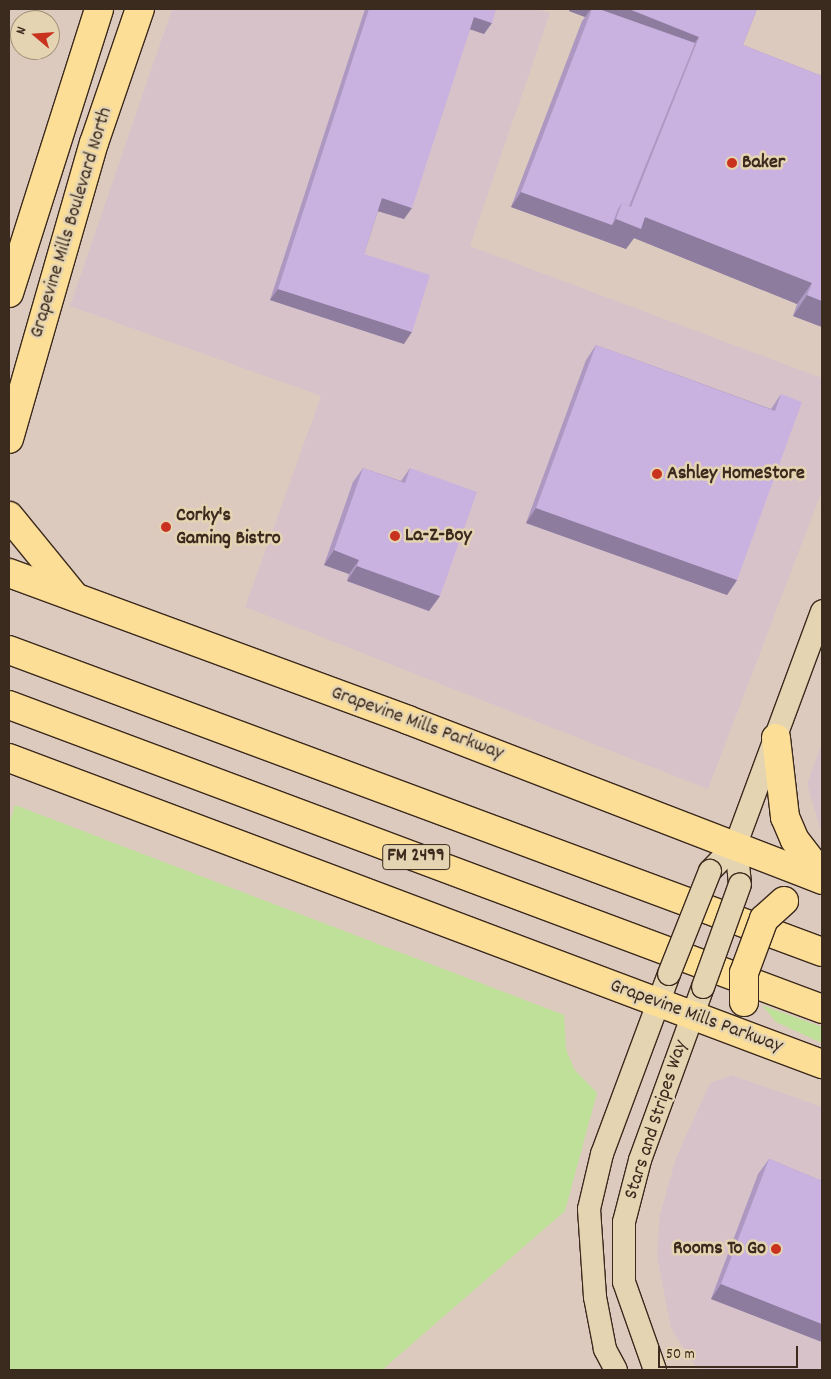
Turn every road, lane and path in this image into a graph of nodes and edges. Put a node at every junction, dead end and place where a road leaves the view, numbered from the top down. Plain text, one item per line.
1 (99, 9) edge
2 (140, 9) edge
3 (59, 133) junction
4 (94, 143) junction
5 (9, 293) edge
6 (9, 439) edge
7 (9, 516) edge
8 (9, 573) edge
9 (76, 598) junction
10 (822, 611) edge
11 (9, 650) edge
12 (9, 705) edge
13 (776, 738) junction
14 (9, 758) edge
15 (9, 771) edge
16 (66, 780) junction
17 (736, 844) junction
18 (822, 875) edge
19 (822, 880) edge
20 (822, 884) edge
21 (822, 952) edge
22 (658, 1004) junction
23 (822, 1009) edge
24 (692, 1016) junction
25 (757, 1040) junction
26 (822, 1064) edge
27 (616, 1370) edge
28 (655, 1370) edge

1 - 3 main road, Grapevine Mills Boulevard North
2 - 4 main road, Grapevine Mills Boulevard North
3 - 4 main road
3 - 5 main road, Grapevine Mills Boulevard North
4 - 6 main road, Grapevine Mills Boulevard North
7 - 9 main road
8 - 9 main road, Grapevine Mills Parkway
9 - 17 main road, Grapevine Mills Parkway
10 - 13 street, Stars and Stripes Way
11 - 21 main road, FM 2499
12 - 23 main road, FM 2499
13 - 17 street, Stars and Stripes Way
13 - 18 main road
14 - 16 main road, Grapevine Mills Parkway
15 - 16 main road
16 - 22 main road, Grapevine Mills Parkway
17 - 19 main road, Grapevine Mills Parkway
17 - 22 street, Stars and Stripes Way, bridge
17 - 24 street, Stars and Stripes Way, bridge
20 - 25 main road, bridge
22 - 24 main road, Grapevine Mills Parkway
22 - 27 street, Stars and Stripes Way
24 - 25 main road, Grapevine Mills Parkway
24 - 28 street, Stars and Stripes Way
25 - 26 main road, Grapevine Mills Parkway

